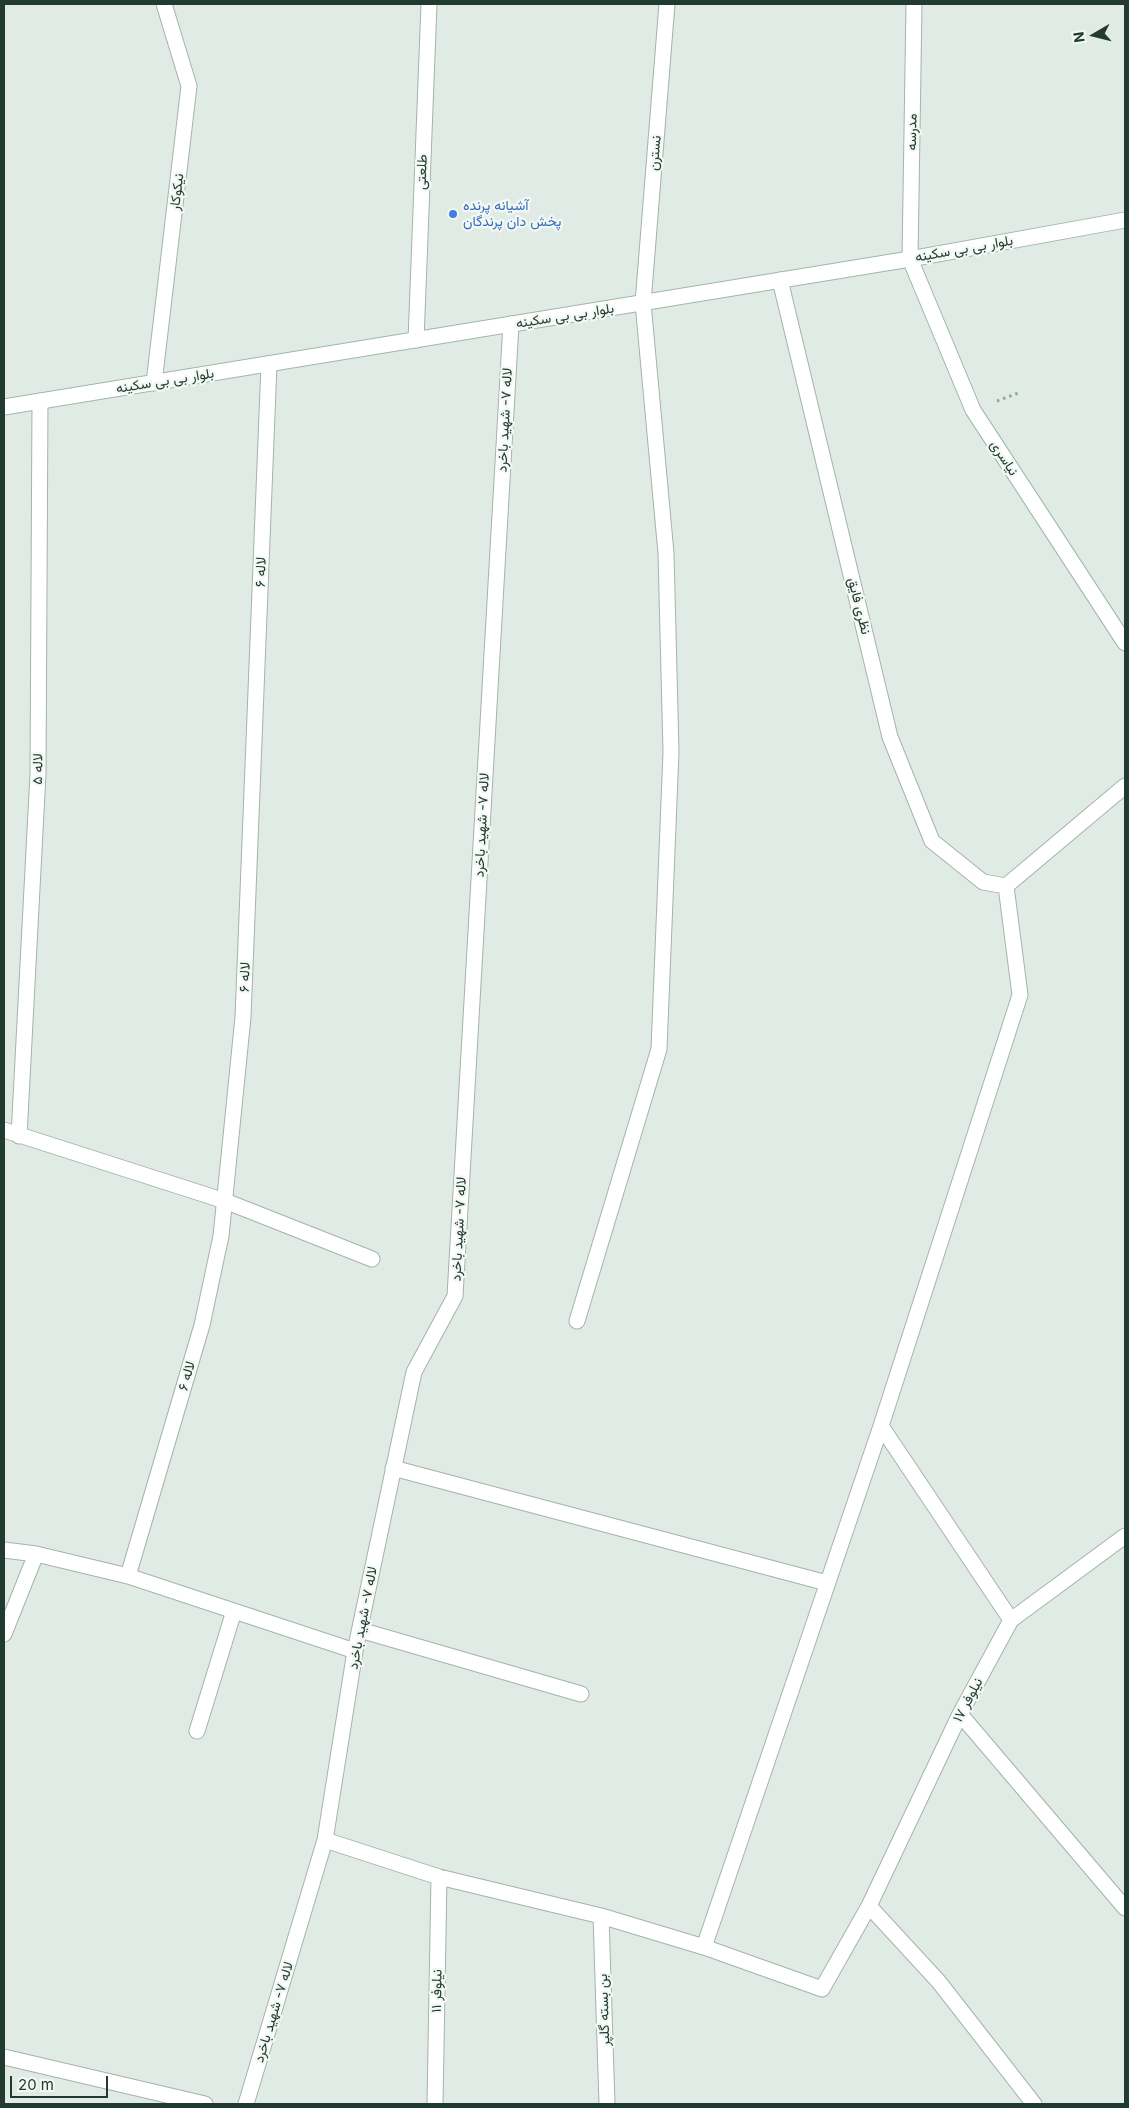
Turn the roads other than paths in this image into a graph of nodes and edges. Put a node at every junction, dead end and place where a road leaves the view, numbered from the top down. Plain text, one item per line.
1 (164, 4) edge
2 (429, 4) edge
3 (667, 4) edge
4 (914, 4) edge
5 (1125, 220) edge
6 (910, 259) junction
7 (780, 280) junction
8 (643, 303) junction
9 (511, 324) junction
10 (416, 340) junction
11 (269, 364) junction
12 (154, 383) junction
13 (40, 401) junction
14 (4, 407) edge
15 (1125, 643) edge
16 (1125, 786) edge
17 (1006, 886) junction
18 (4, 1130) edge
19 (19, 1136) junction
20 (225, 1201) junction
21 (372, 1259) dead end
22 (577, 1321) dead end
23 (881, 1426) junction
24 (393, 1468) junction
25 (1125, 1536) edge
26 (4, 1550) edge
27 (36, 1554) junction
28 (128, 1576) junction
29 (827, 1583) junction
30 (234, 1611) junction
31 (1011, 1620) junction
32 (360, 1630) junction
33 (4, 1634) edge
34 (355, 1651) junction
35 (581, 1694) dead end
36 (960, 1714) junction
37 (197, 1731) dead end
38 (325, 1840) junction
39 (439, 1877) junction
40 (869, 1906) junction
41 (1125, 1908) edge
42 (601, 1916) junction
43 (704, 1947) junction
44 (4, 2056) edge
45 (205, 2104) edge
46 (246, 2104) edge
47 (435, 2104) edge
48 (607, 2104) edge
49 (1034, 2104) edge

1 - 12 street, نیکوکار
2 - 10 street, طلعتی
3 - 8 street, نسترن
4 - 6 street, مدرسه
5 - 6 street, بلوار بی بی سکینه
6 - 7 street, بلوار بی بی سکینه
6 - 15 street, نیاسری
7 - 8 street, بلوار بی بی سکینه
7 - 17 street, نظری فایق
8 - 9 street, بلوار بی بی سکینه
8 - 22 street, نسترن
9 - 10 street, بلوار بی بی سکینه
9 - 24 street, لاله ۷- شهید باخرد
10 - 11 street, بلوار بی بی سکینه
11 - 12 street, بلوار بی بی سکینه
11 - 20 street, لاله ۶
12 - 13 street, بلوار بی بی سکینه
13 - 14 street, بلوار بی بی سکینه
13 - 19 street, لاله ۵
16 - 17 street
17 - 23 street
18 - 19 street
19 - 20 street
20 - 21 street
20 - 28 street, لاله ۶
23 - 29 street
23 - 31 street
24 - 29 street
24 - 32 street, لاله ۷- شهید باخرد
25 - 31 street
26 - 27 street
27 - 28 street
27 - 33 street
28 - 30 street
29 - 43 street
30 - 34 street
30 - 37 street
31 - 36 street, نیلوفر ۱۷
32 - 34 street, لاله ۷- شهید باخرد
32 - 35 street
34 - 38 street, لاله ۷- شهید باخرد
36 - 40 street, نیلوفر ۱۷
36 - 41 street
38 - 39 street
38 - 46 street, لاله ۷- شهید باخرد
39 - 42 street
39 - 47 street, نیلوفر ۱۱
40 - 43 street, نیلوفر ۱۷
40 - 49 street
42 - 43 street
42 - 48 street, بن بسته گلپر
44 - 45 street

